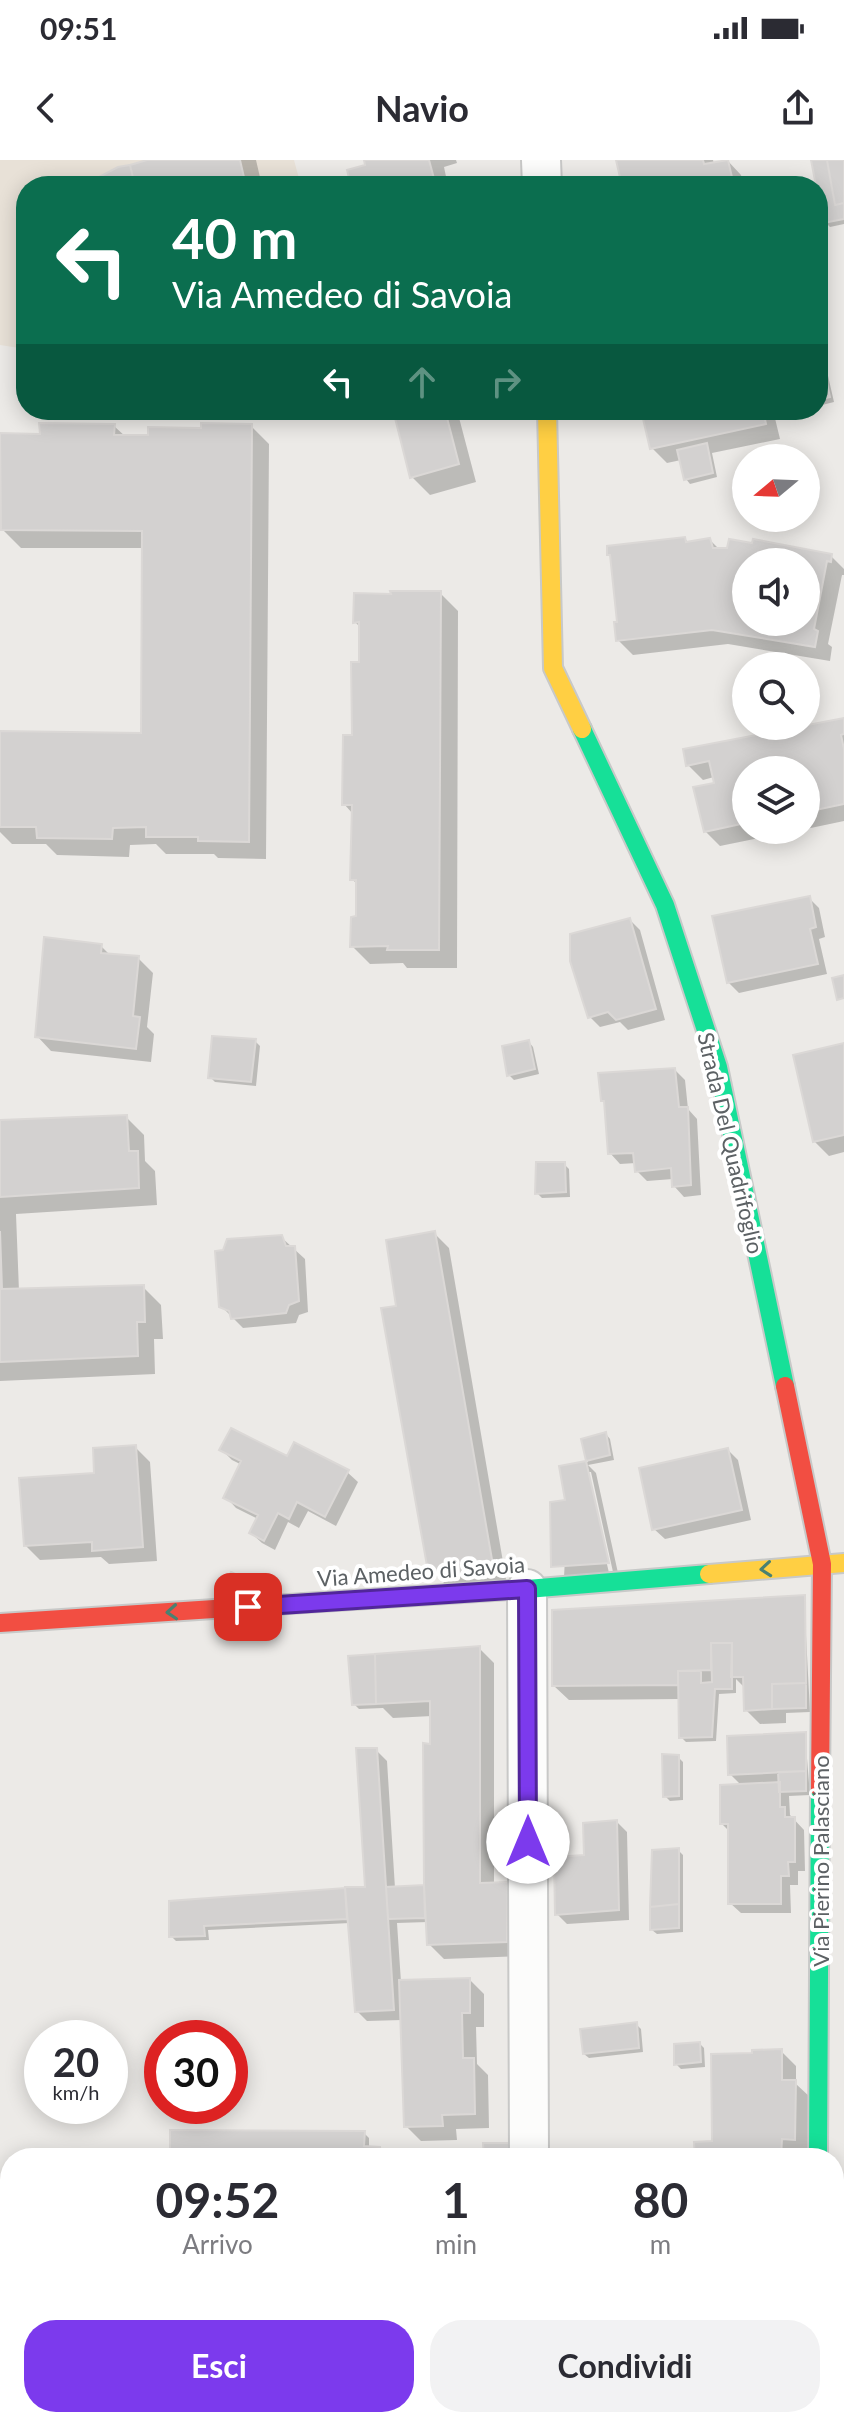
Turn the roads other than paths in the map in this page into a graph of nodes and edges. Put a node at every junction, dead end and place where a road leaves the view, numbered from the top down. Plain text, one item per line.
1 (547, 420) edge
2 (844, 1563) edge
3 (822, 1564) junction
4 (527, 1589) junction
5 (0, 1623) edge
6 (529, 2148) edge
7 (818, 2148) edge

1 - 3 street, Strada Del Quadrifoglio
2 - 3 street, Via Amedeo di Savoia
3 -> 4 street, Via Amedeo di Savoia
3 - 7 street, Via Pierino Palasciano
4 -> 5 street, Via Amedeo di Savoia
4 - 6 street

